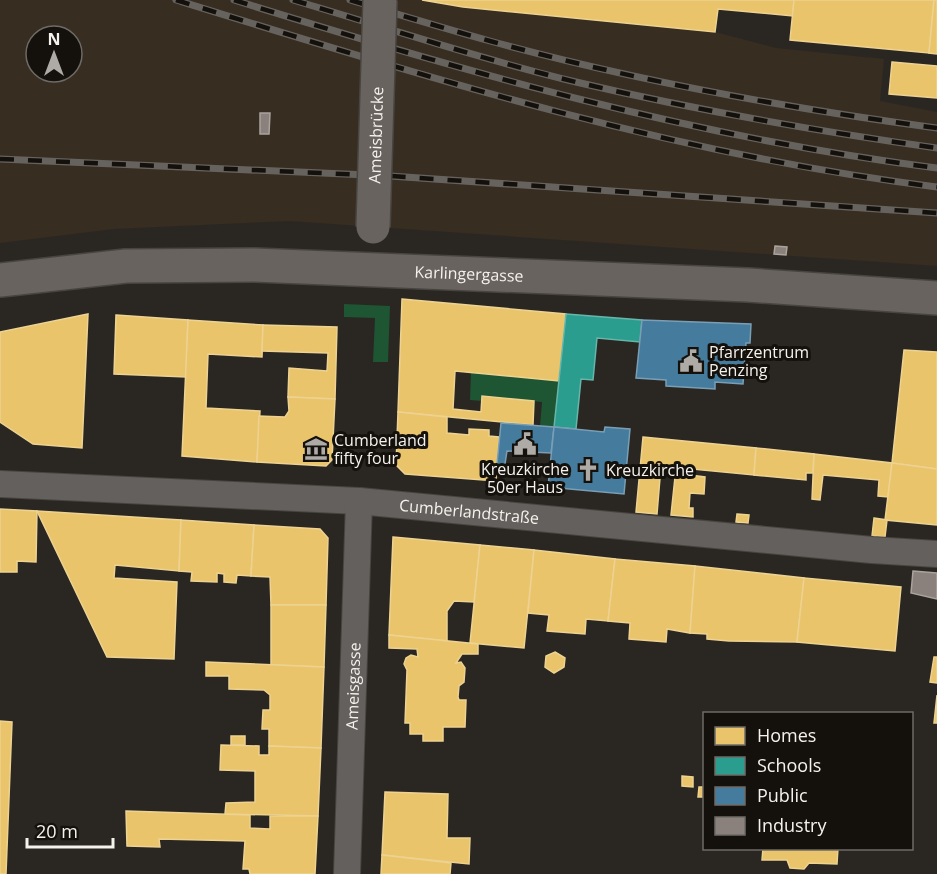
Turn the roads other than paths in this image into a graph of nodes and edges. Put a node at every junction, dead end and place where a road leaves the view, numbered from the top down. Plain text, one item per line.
1 (380, 0) edge
2 (372, 270) junction
3 (0, 280) edge
4 (937, 298) edge
5 (0, 484) edge
6 (359, 501) junction
7 (937, 554) edge
8 (347, 874) edge

1 - 2 main road, Ameisbrücke, bridge
2 - 3 main road, Karlingergasse
2 - 4 main road, Karlingergasse
5 - 6 street, Cumberlandstraße
6 - 7 street, Cumberlandstraße
6 - 8 street, Ameisgasse

